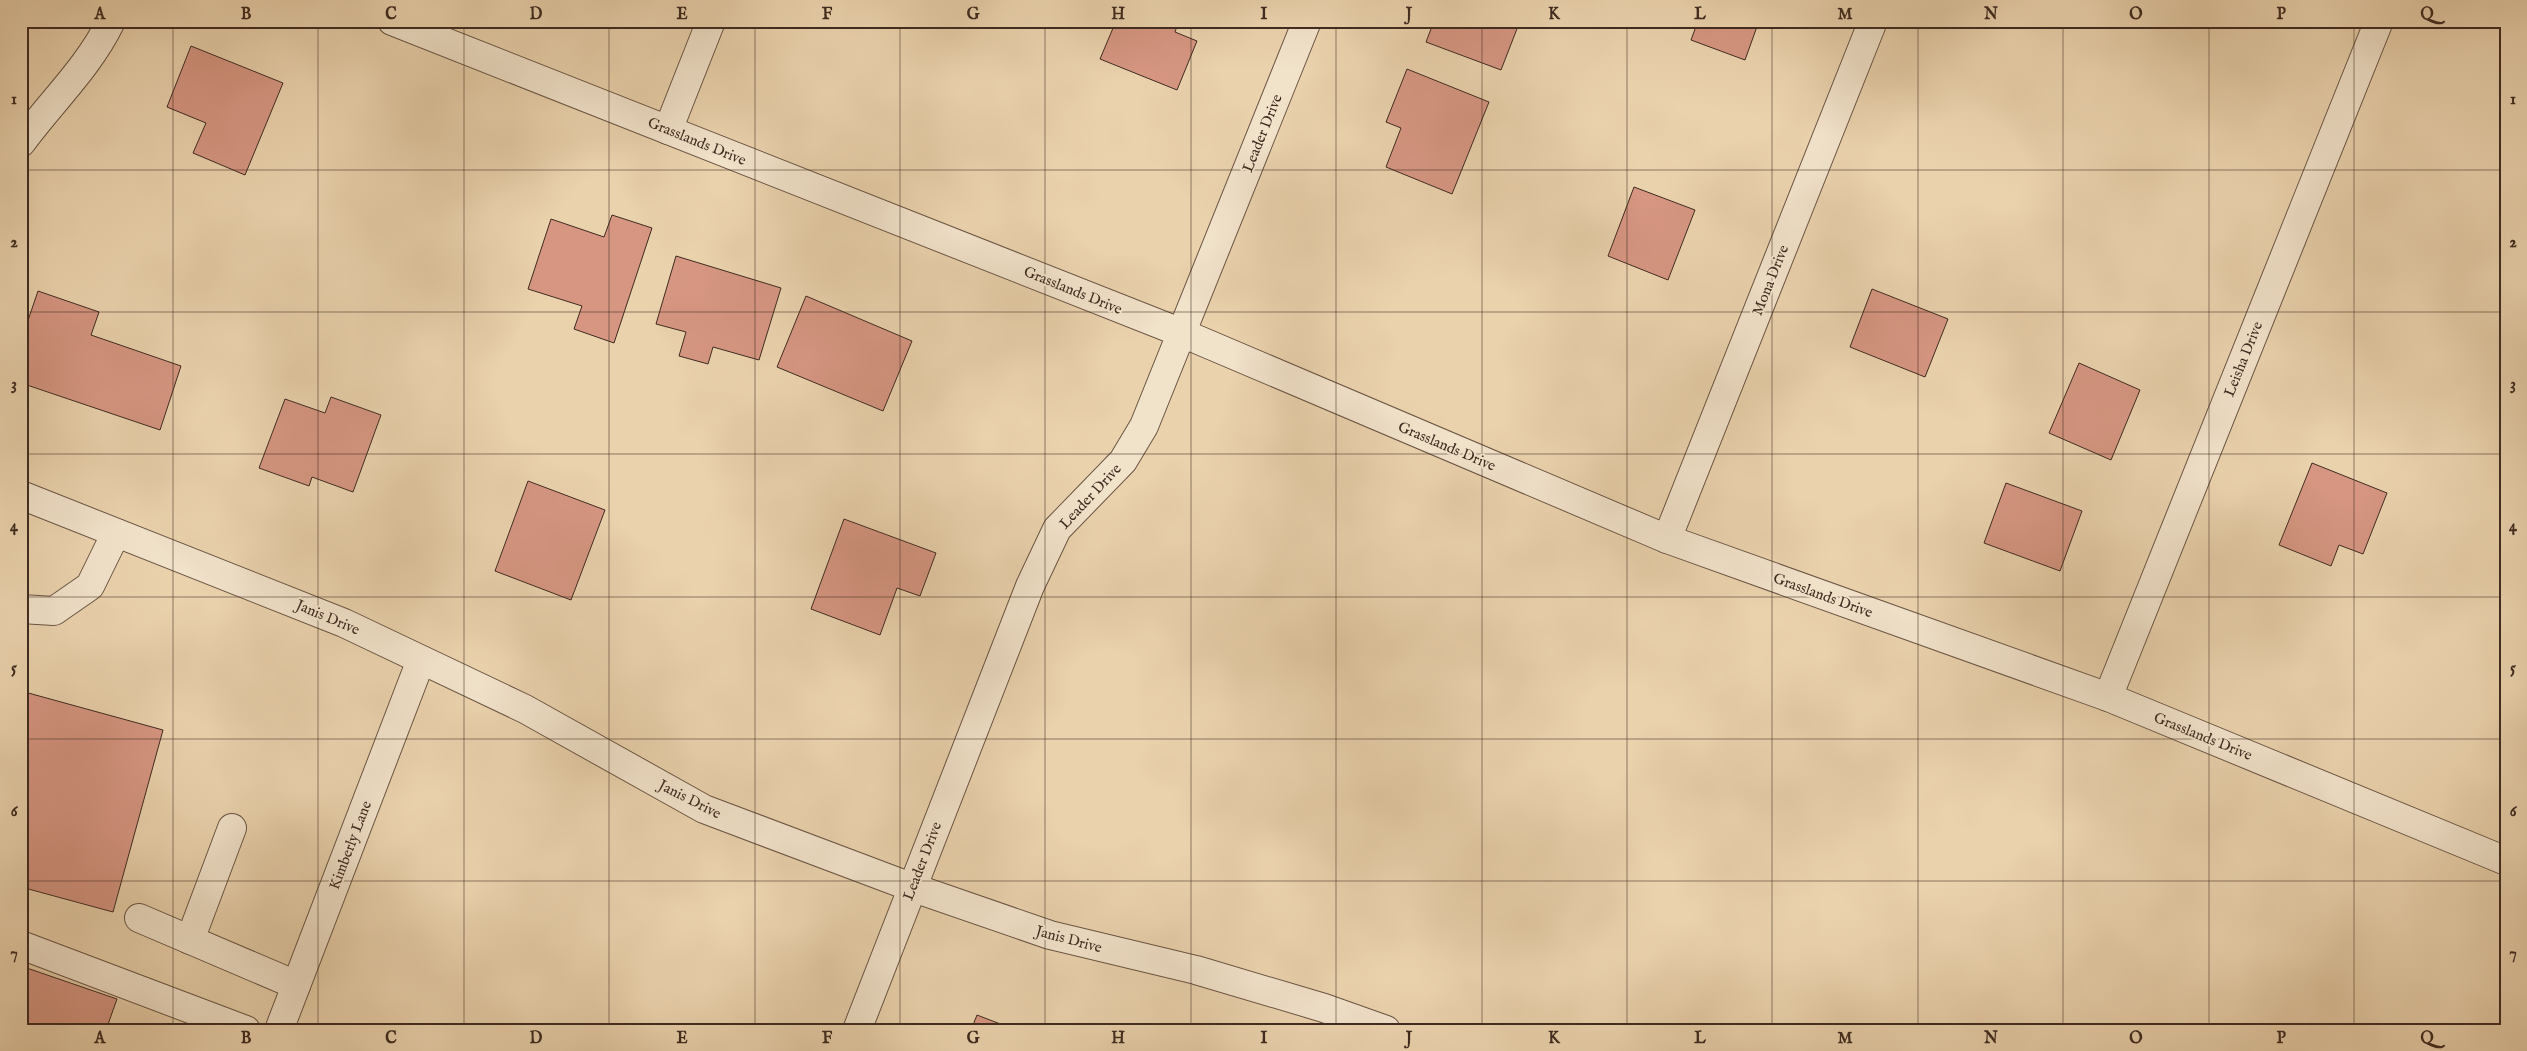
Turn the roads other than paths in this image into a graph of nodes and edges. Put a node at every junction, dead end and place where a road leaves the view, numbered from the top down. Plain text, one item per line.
1 (111, 21) edge
2 (392, 21) edge
3 (712, 21) edge
4 (1307, 21) edge
5 (1872, 21) edge
6 (2378, 21) edge
7 (668, 130) junction
8 (21, 143) edge
9 (1182, 333) junction
10 (21, 495) edge
11 (116, 533) junction
12 (1667, 539) junction
13 (21, 609) edge
14 (421, 660) junction
15 (2108, 697) junction
16 (232, 828) dead end
17 (2506, 861) edge
18 (911, 887) junction
19 (139, 918) dead end
20 (190, 940) junction
21 (21, 944) edge
22 (296, 985) junction
23 (246, 1030) edge
24 (278, 1030) edge
25 (857, 1030) edge
26 (1386, 1030) edge

1 - 8 street
2 - 7 street, Grasslands Drive
3 - 7 street
4 - 9 street, Leader Drive
5 - 12 street, Mona Drive
6 - 15 street, Leisha Drive
7 - 9 street, Grasslands Drive
9 - 12 street, Grasslands Drive
9 - 18 street, Leader Drive
10 - 11 street, Janis Drive
11 - 13 street
11 - 14 street, Janis Drive
12 - 15 street, Grasslands Drive
14 - 18 street, Janis Drive
14 - 22 street, Kimberly Lane
15 - 17 street, Grasslands Drive
16 - 20 street
18 - 25 street, Leader Drive
18 - 26 street, Janis Drive
19 - 20 street
20 - 22 street
21 - 23 street
22 - 24 street, Kimberly Lane

